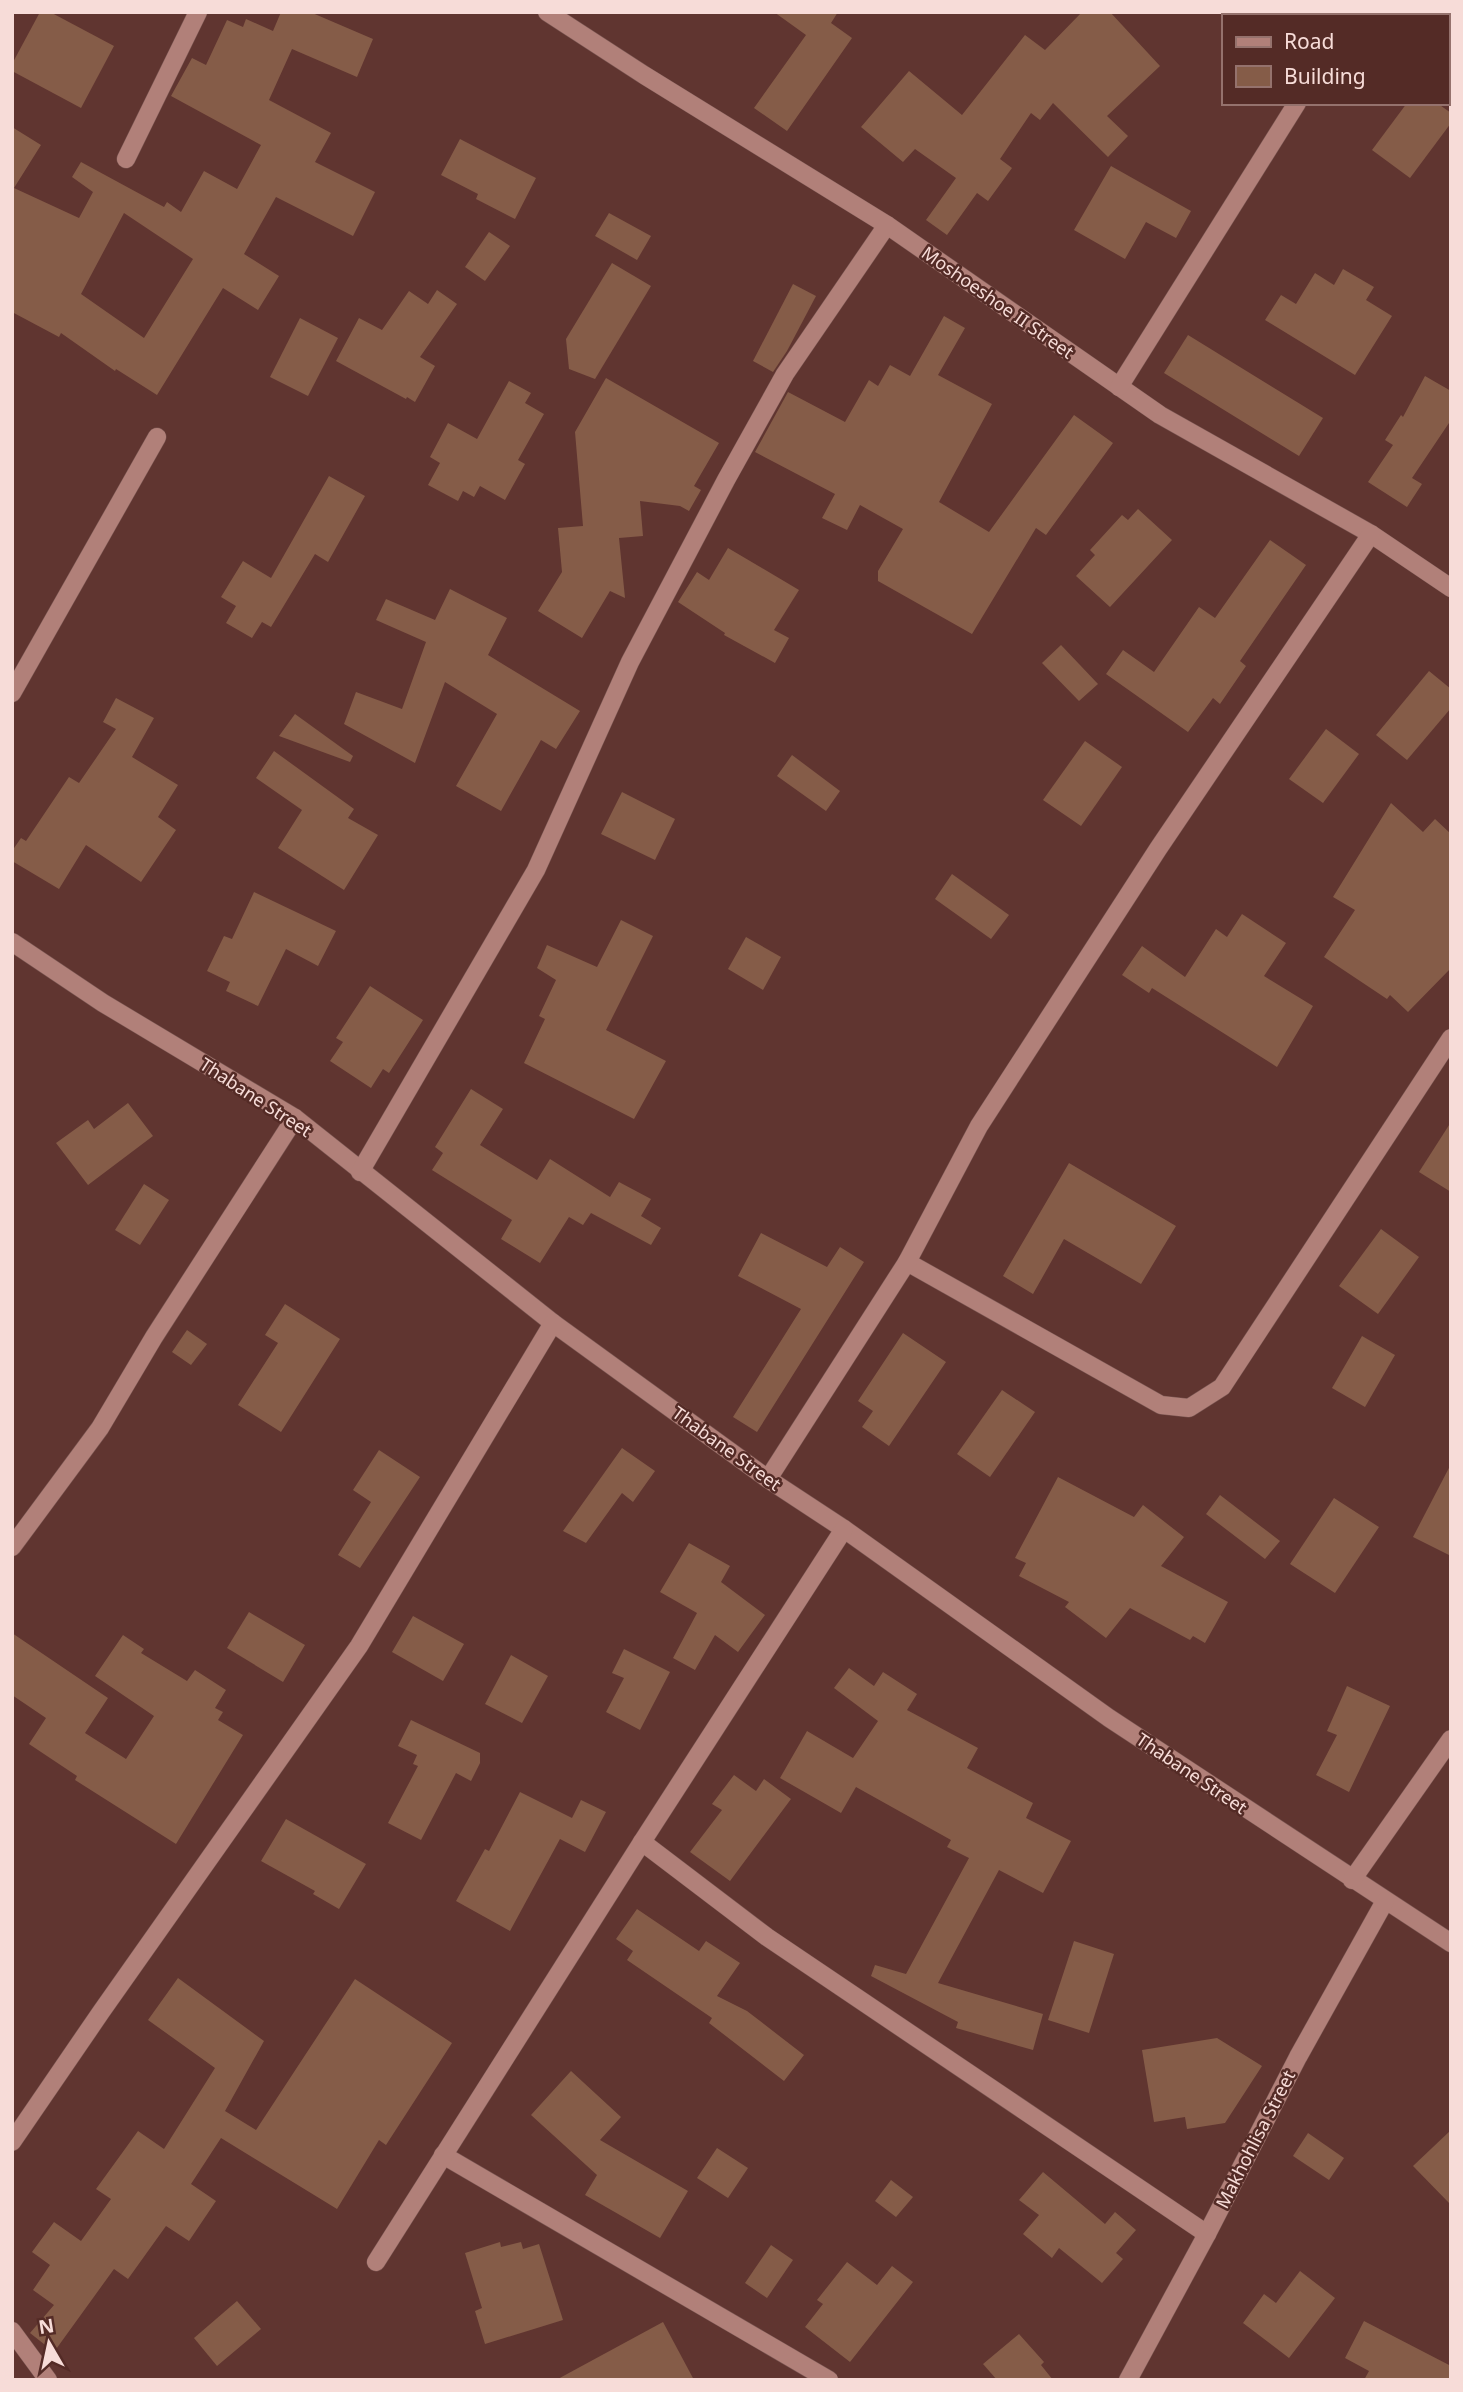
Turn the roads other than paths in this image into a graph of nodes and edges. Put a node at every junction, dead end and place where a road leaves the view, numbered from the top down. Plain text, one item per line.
1 (198, 12) edge
2 (547, 12) edge
3 (1296, 105) edge
4 (126, 159) dead end
5 (887, 225) junction
6 (1119, 387) junction
7 (157, 437) dead end
8 (1371, 534) junction
9 (1451, 588) edge
10 (12, 694) edge
11 (12, 942) edge
12 (1451, 1038) edge
13 (295, 1118) junction
14 (360, 1172) junction
15 (906, 1262) junction
16 (553, 1323) junction
17 (768, 1479) junction
18 (844, 1529) junction
19 (12, 1547) edge
20 (1451, 1739) edge
21 (642, 1842) junction
22 (1352, 1880) junction
23 (1385, 1901) junction
24 (1451, 1944) edge
25 (12, 2142) edge
26 (443, 2155) junction
27 (1207, 2234) junction
28 (376, 2262) dead end
29 (12, 2331) edge
30 (48, 2380) edge
31 (829, 2380) edge
32 (1128, 2380) edge

1 - 4 street
2 - 5 street, Moshoeshoe II Street
3 - 6 street
5 - 6 street, Moshoeshoe II Street
5 - 14 street
6 - 8 street, Moshoeshoe II Street
7 - 10 street
8 - 9 street, Moshoeshoe II Street
8 - 15 street
11 - 13 street, Thabane Street
12 - 15 street
13 - 14 street, Thabane Street
13 - 19 street
14 - 16 street, Thabane Street
15 - 17 street
16 - 17 street, Thabane Street
16 - 25 street
17 - 18 street, Thabane Street
18 - 21 street
18 - 22 street, Thabane Street
20 - 22 street
21 - 26 street
21 - 27 street
22 - 23 street, Thabane Street
23 - 24 street, Thabane Street
23 - 27 street, Makhohlisa Street
26 - 28 street
26 - 31 street
27 - 32 street, Makhohlisa Street
29 - 30 street

